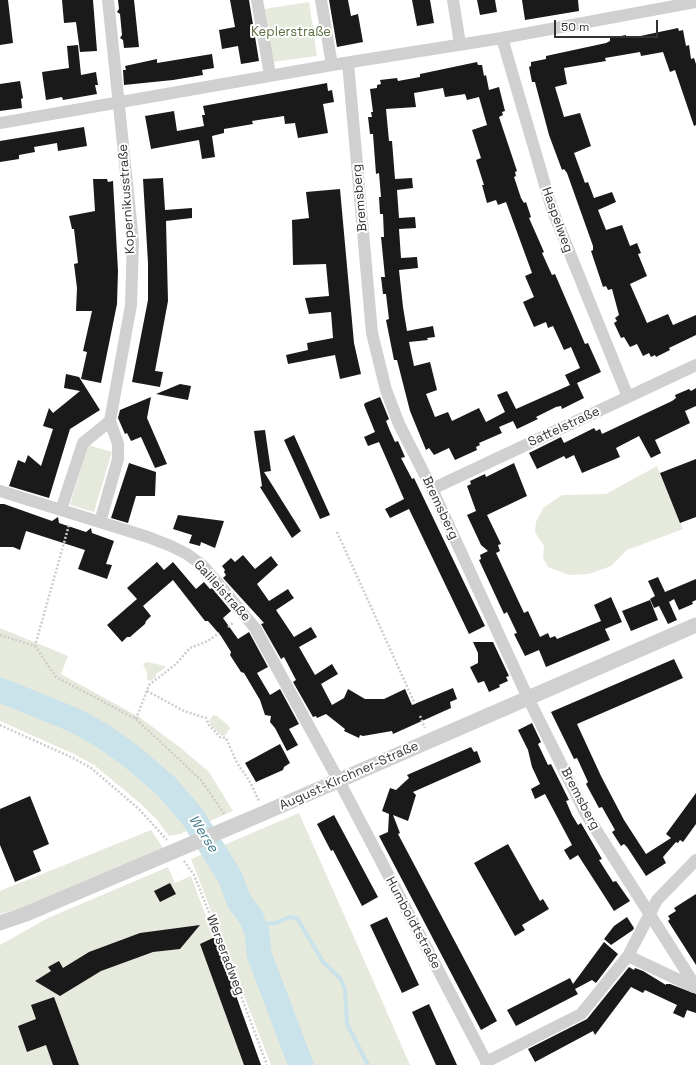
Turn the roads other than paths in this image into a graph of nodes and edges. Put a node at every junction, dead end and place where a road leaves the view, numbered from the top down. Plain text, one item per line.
1 (108, 0) edge
2 (257, 0) edge
3 (321, 0) edge
4 (453, 0) edge
5 (696, 2) edge
6 (502, 38) junction
7 (460, 44) junction
8 (348, 63) junction
9 (332, 65) junction
10 (270, 75) junction
11 (120, 103) junction
12 (0, 123) edge
13 (696, 365) edge
14 (628, 397) junction
15 (110, 421) junction
16 (432, 489) junction
17 (0, 492) edge
18 (67, 511) junction
19 (100, 522) junction
20 (696, 625) edge
21 (528, 698) junction
22 (339, 781) junction
23 (696, 860) edge
24 (650, 915) junction
25 (0, 922) edge
26 (628, 956) junction
27 (695, 987) edge
28 (487, 1063) edge

1 - 11 street, Kopernikusstraße
2 - 10 street
3 - 9 street
4 - 7 street
5 - 6 street
6 - 7 street
6 - 14 street, Haspelweg
7 - 8 street
8 - 9 street
8 - 16 street, Bremsberg
9 - 10 street
10 - 11 street
11 - 12 street
11 - 15 street, Kopernikusstraße
13 - 14 street, Sattelstraße
14 - 16 street, Sattelstraße
15 - 18 street
15 - 19 street, Kopernikusstraße
16 - 21 street, Bremsberg
17 - 18 street, Galileistraße
18 - 19 street, Galileistraße
19 - 22 street, Galileistraße
20 - 21 street, August-Kirchner-Straße
21 - 22 street, August-Kirchner-Straße
21 - 24 street, Bremsberg
22 - 25 street, August-Kirchner-Straße
22 - 28 street, Humboldtstraße
23 - 24 street
24 - 26 street
24 - 27 street, Bremsberg
26 - 27 street
26 - 28 street

